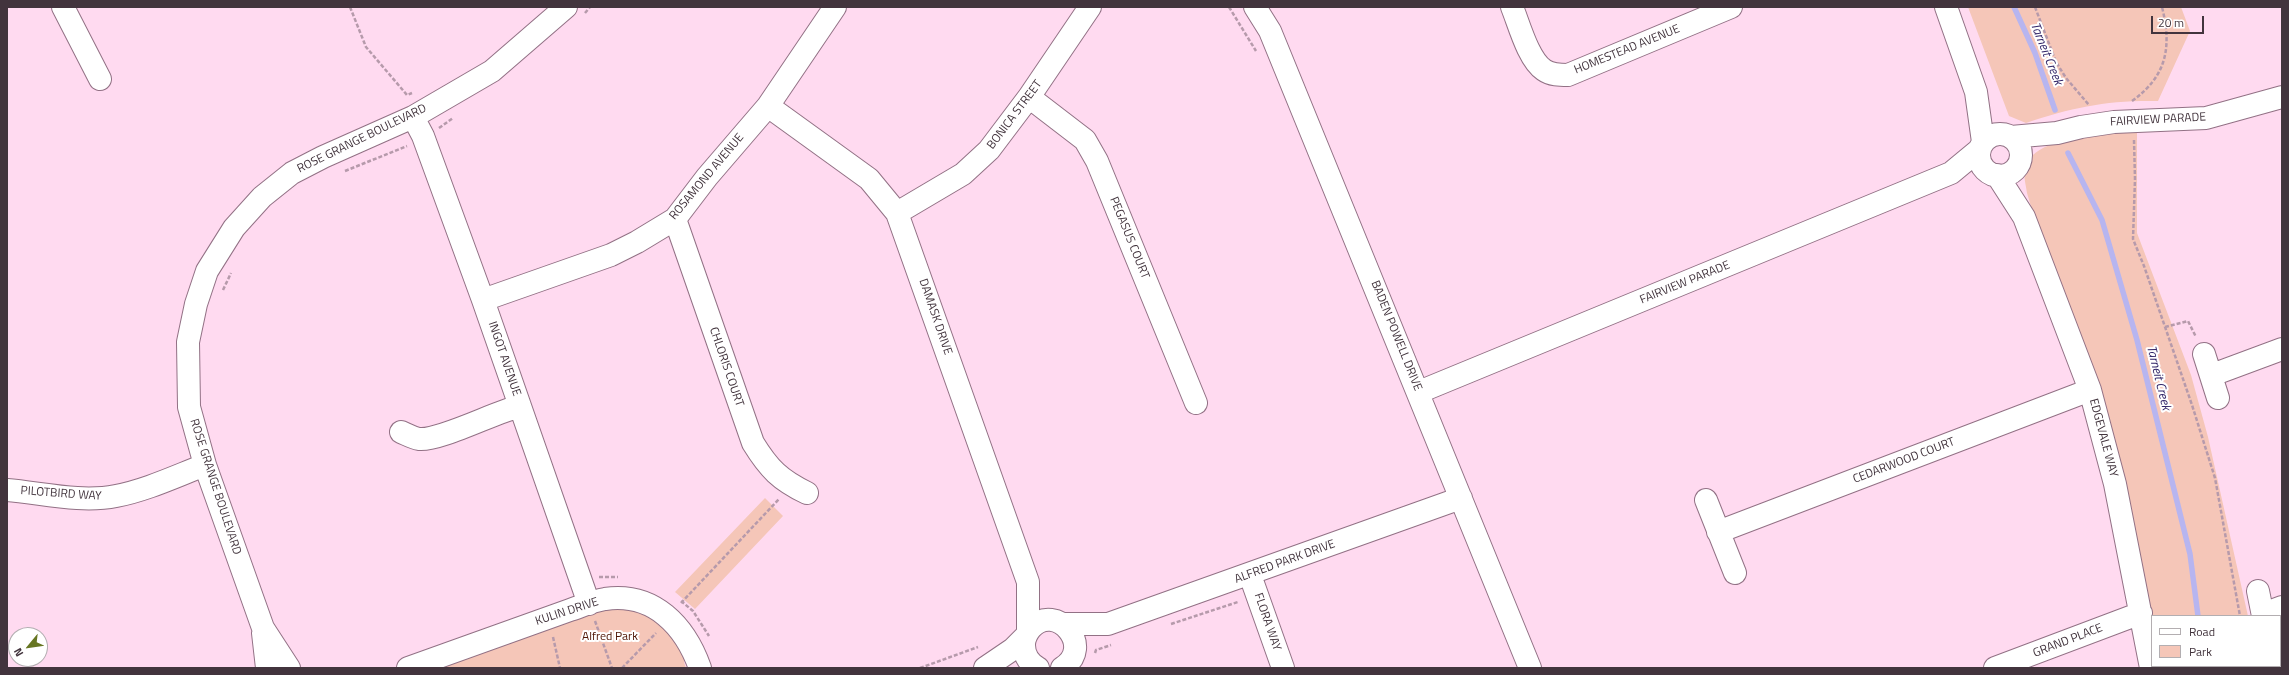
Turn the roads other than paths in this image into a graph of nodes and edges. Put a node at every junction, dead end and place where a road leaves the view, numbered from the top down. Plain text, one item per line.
1 (63, 7) edge
2 (835, 7) edge
3 (1090, 7) edge
4 (1255, 7) edge
5 (1512, 7) edge
6 (1731, 7) edge
7 (1946, 7) edge
8 (574, 12) edge
9 (100, 79) dead end
10 (1976, 92) junction
11 (1029, 97) junction
12 (2282, 97) edge
13 (768, 106) junction
14 (413, 117) junction
15 (2057, 133) junction
16 (2007, 136) junction
17 (1982, 145) junction
18 (2019, 162) junction
19 (1951, 173) junction
20 (1994, 174) junction
21 (897, 213) junction
22 (2024, 217) junction
23 (675, 219) junction
24 (483, 300) junction
25 (2282, 349) edge
26 (2204, 354) road end
27 (2212, 375) junction
28 (2090, 390) junction
29 (1419, 392) junction
30 (2218, 398) dead end
31 (1196, 403) dead end
32 (520, 406) junction
33 (401, 432) dead end
34 (205, 465) junction
35 (800, 489) road end
36 (7, 490) edge
37 (1461, 498) junction
38 (1706, 500) dead end
39 (1718, 532) junction
40 (1735, 573) dead end
41 (1250, 575) junction
42 (1028, 582) junction
43 (2258, 591) dead end
44 (589, 604) junction
45 (2269, 612) edge
46 (2141, 613) junction
47 (1060, 623) junction
48 (263, 628) junction
49 (1113, 633) junction
50 (1027, 634) junction
51 (1074, 661) edge
52 (1036, 667) edge
53 (267, 668) edge
54 (289, 668) edge
55 (408, 668) edge
56 (700, 668) edge
57 (985, 668) edge
58 (993, 668) edge
59 (1283, 668) edge
60 (1530, 668) edge
61 (1995, 668) edge
62 (2151, 668) edge

1 - 9 street
2 - 13 street, ROSAMOND AVENUE
3 - 11 street, BONICA STREET
4 - 29 street, BADEN POWELL DRIVE
5 - 6 street, HOMESTEAD AVENUE
7 - 10 street
8 - 14 street, ROSE GRANGE BOULEVARD
10 - 16 street
10 - 17 street
11 - 21 street, BONICA STREET
11 - 31 street, PEGASUS COURT
12 - 15 street, FAIRVIEW PARADE
13 - 21 street, DAMASK DRIVE
13 - 23 street, ROSAMOND AVENUE
14 - 24 street, INGOT AVENUE
14 - 34 street, ROSE GRANGE BOULEVARD
15 - 16 street, FAIRVIEW PARADE
15 - 18 street, FAIRVIEW PARADE
16 - 17 street
16 - 18 street
17 - 19 street, FAIRVIEW PARADE
17 - 20 street
18 - 20 street
18 - 22 street, EDGEVALE WAY
19 - 20 street, FAIRVIEW PARADE
19 - 29 street, FAIRVIEW PARADE
20 - 22 street, EDGEVALE WAY
21 - 42 street, DAMASK DRIVE
22 - 28 street, EDGEVALE WAY
23 - 24 street, ROSAMOND AVENUE
23 - 35 street, CHLORIS COURT
24 - 32 street, INGOT AVENUE
25 - 27 street
26 - 27 street
27 - 30 street
28 - 39 street, CEDARWOOD COURT
28 - 46 street, EDGEVALE WAY
29 - 37 street, BADEN POWELL DRIVE
32 - 33 street
32 - 44 street, INGOT AVENUE
34 - 36 street, PILOTBIRD WAY
34 - 48 street, ROSE GRANGE BOULEVARD
37 - 41 street, ALFRED PARK DRIVE
37 - 60 street, BADEN POWELL DRIVE
38 - 39 street
39 - 40 street
41 - 49 street, ALFRED PARK DRIVE
41 - 59 street, FLORA WAY
42 - 47 street, DAMASK DRIVE
42 - 50 street, DAMASK DRIVE
43 - 45 street
44 - 55 street, KULIN DRIVE
44 - 56 street, KULIN DRIVE
46 - 61 street, GRAND PLACE
46 - 62 street, EDGEVALE WAY
47 - 49 street, ALFRED PARK DRIVE
47 - 50 street, ALFRED PARK DRIVE
47 - 51 street, DAMASK DRIVE
48 - 53 street, ROSE GRANGE BOULEVARD
48 - 54 street, ROSE GRANGE BOULEVARD
49 - 51 street, ALFRED PARK DRIVE
50 - 52 street, DAMASK DRIVE
50 - 57 street
52 - 58 street

